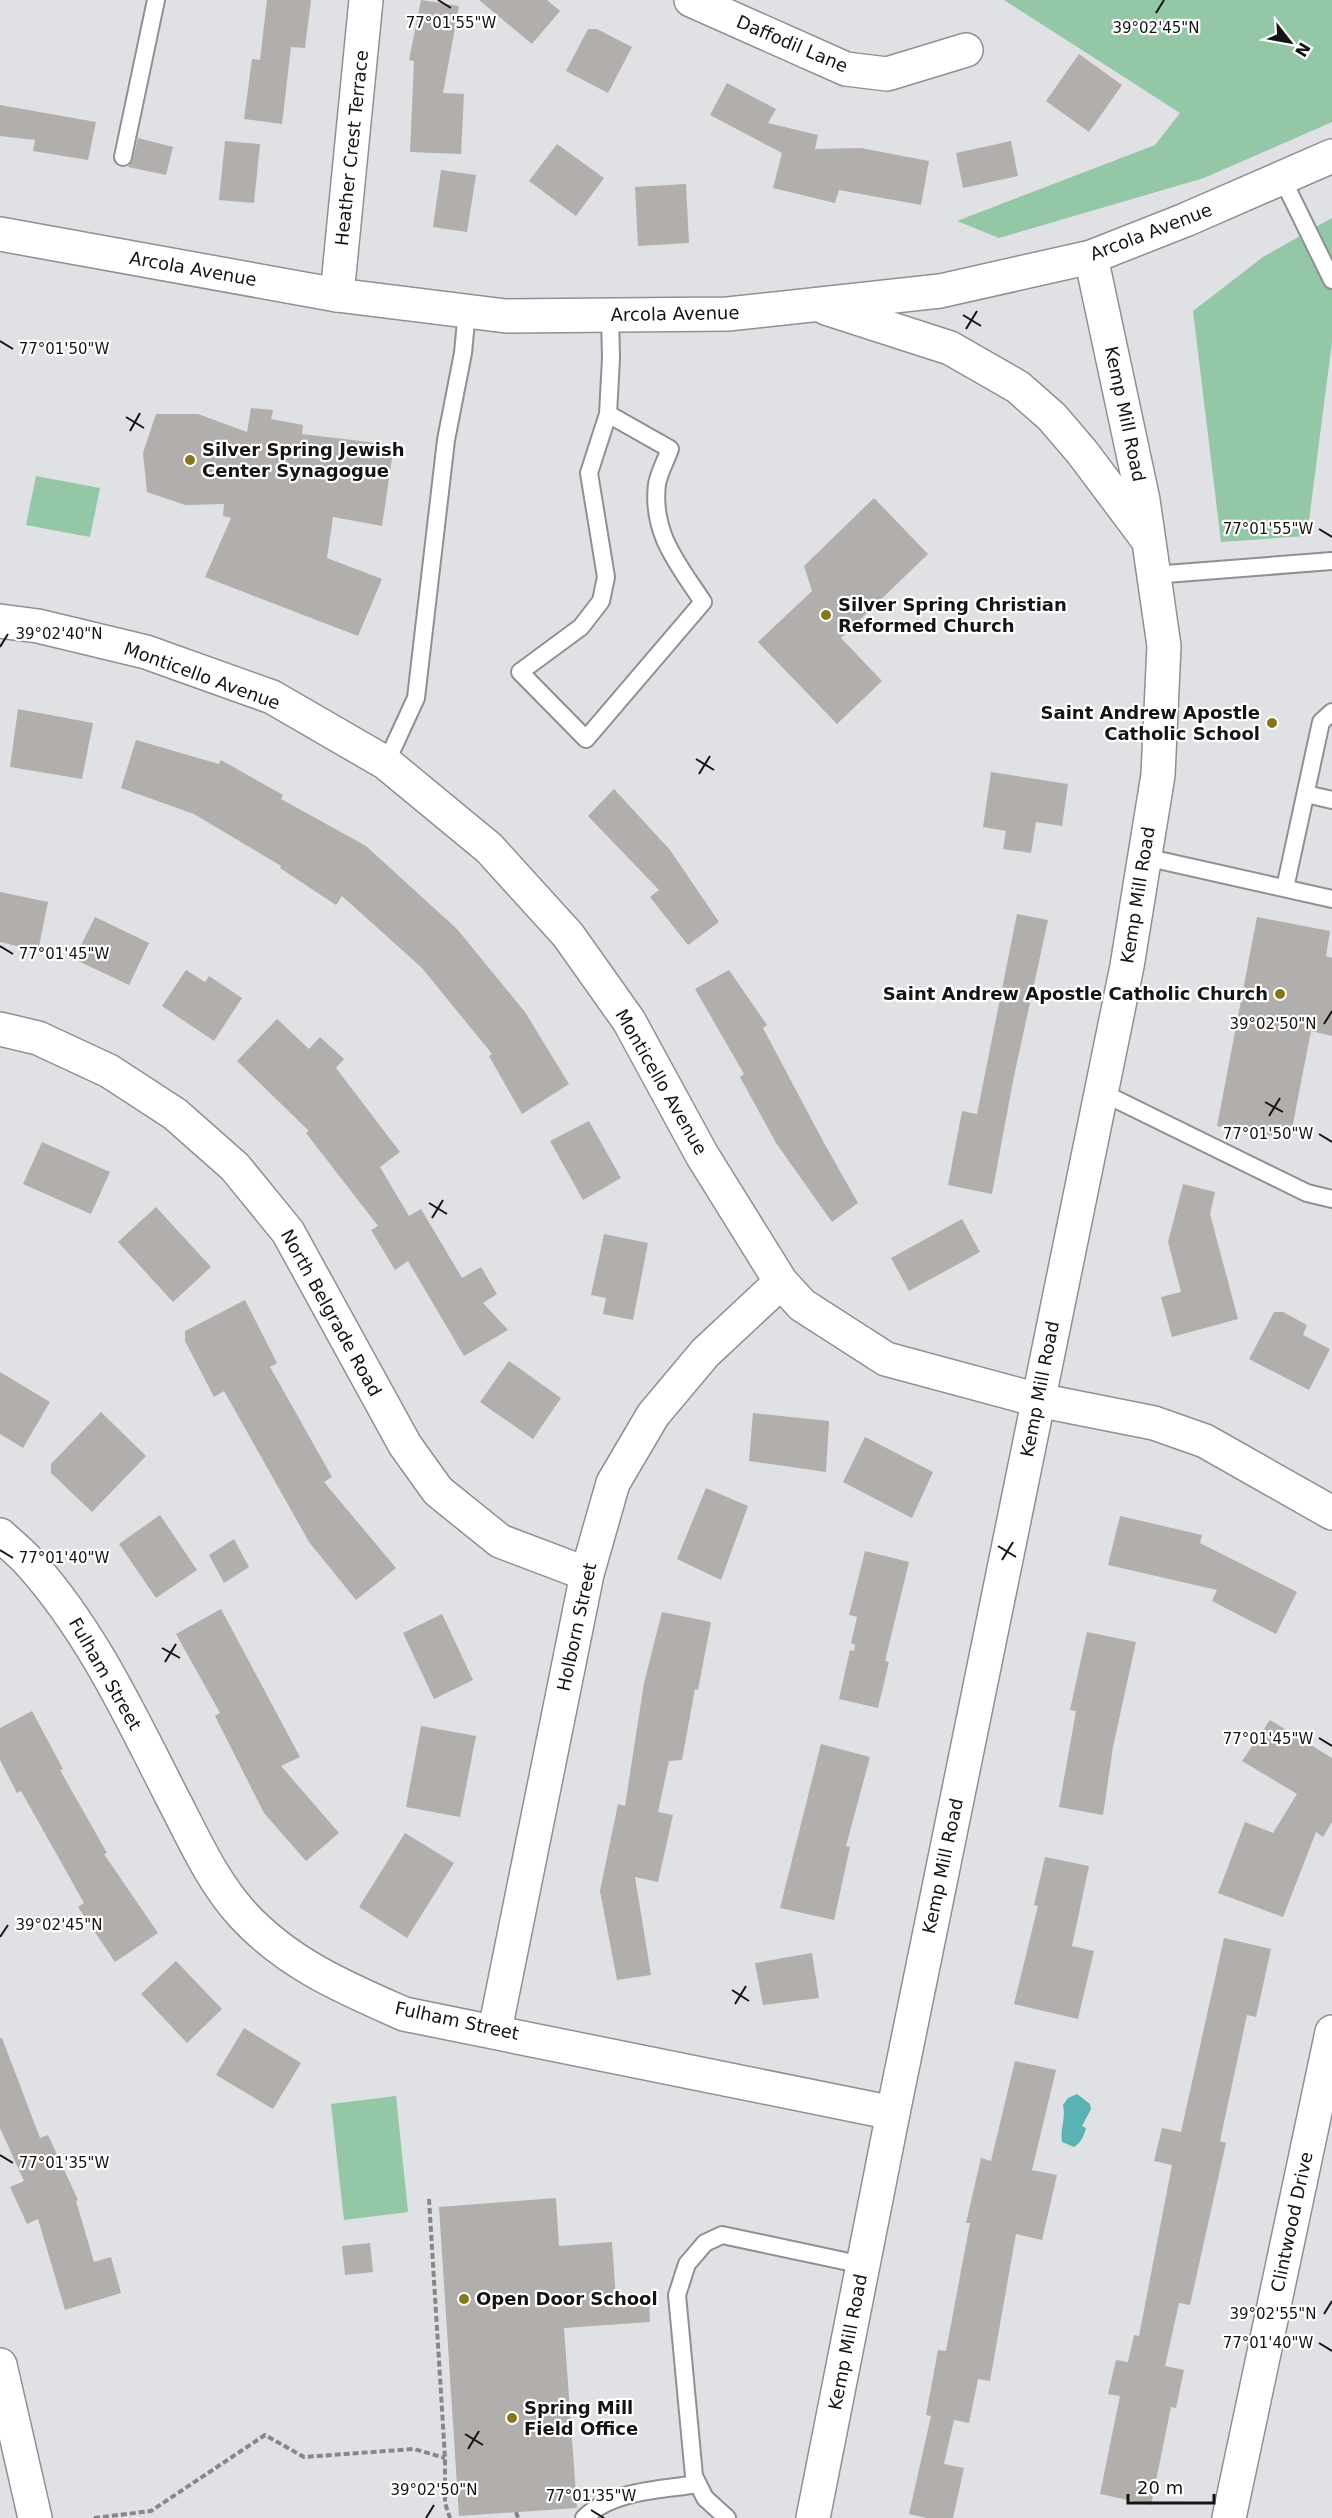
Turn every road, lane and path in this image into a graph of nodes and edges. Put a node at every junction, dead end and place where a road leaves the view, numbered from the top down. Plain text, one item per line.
1 (156, 0) edge
2 (366, 0) edge
3 (691, 0) edge
4 (966, 50) dead end
5 (123, 156) dead end
6 (1332, 156) edge
7 (1282, 178) junction
8 (0, 234) edge
9 (1091, 257) junction
10 (1332, 280) edge
11 (337, 295) junction
12 (815, 305) junction
13 (466, 311) junction
14 (610, 315) junction
15 (608, 414) junction
16 (1149, 542) junction
17 (1332, 561) edge
18 (1153, 575) junction
19 (0, 621) edge
20 (1332, 711) edge
21 (386, 763) junction
22 (1306, 794) junction
23 (1332, 800) edge
24 (1145, 858) junction
25 (1285, 888) junction
26 (1332, 898) edge
27 (0, 1029) edge
28 (1101, 1092) junction
29 (1332, 1199) edge
30 (781, 1282) junction
31 (1038, 1400) junction
32 (1332, 1513) edge
33 (0, 1535) edge
34 (586, 1574) junction
35 (495, 2030) junction
36 (1332, 2032) edge
37 (893, 2113) junction
38 (429, 2199) dead end
39 (863, 2265) junction
40 (0, 2365) edge
41 (445, 2458) junction
42 (698, 2484) junction
43 (516, 2512) dead end
44 (35, 2518) edge
45 (93, 2518) edge
46 (450, 2518) edge
47 (518, 2518) edge
48 (584, 2518) edge
49 (727, 2518) edge
50 (813, 2518) edge
51 (1229, 2518) edge

1 - 5 lane
2 - 11 street, Heather Crest Terrace
3 - 4 street, Daffodil Lane
6 - 7 street, Arcola Avenue
7 - 9 street, Arcola Avenue
7 - 10 lane
8 - 11 street, Arcola Avenue
9 - 12 street, Arcola Avenue
9 - 16 street, Kemp Mill Road
11 - 13 street, Arcola Avenue
12 - 14 street, Arcola Avenue
12 - 16 street
13 - 14 street, Arcola Avenue
13 - 21 lane
14 - 15 lane
15 - 15 lane
16 - 18 street, Kemp Mill Road
17 - 18 lane
18 - 24 street, Kemp Mill Road
19 - 21 street, Monticello Avenue
20 - 22 lane
21 - 30 street, Monticello Avenue
22 - 23 lane
22 - 25 lane
24 - 25 lane
24 - 28 street, Kemp Mill Road
25 - 26 lane
27 - 34 street, North Belgrade Road
28 - 29 lane
28 - 31 street, Kemp Mill Road
30 - 31 street, Monticello Avenue
30 - 34 street, Holborn Street
31 - 32 street, Monticello Avenue
31 - 37 street, Kemp Mill Road
33 - 35 street, Fulham Street
34 - 35 street, Holborn Street
35 - 37 street, Fulham Street
36 - 51 street, Clintwood Drive
37 - 39 street, Kemp Mill Road
38 - 41 path
39 - 42 lane
39 - 50 street, Kemp Mill Road
40 - 44 street
41 - 45 path
41 - 46 path
42 - 48 lane
42 - 49 lane
43 - 47 path

